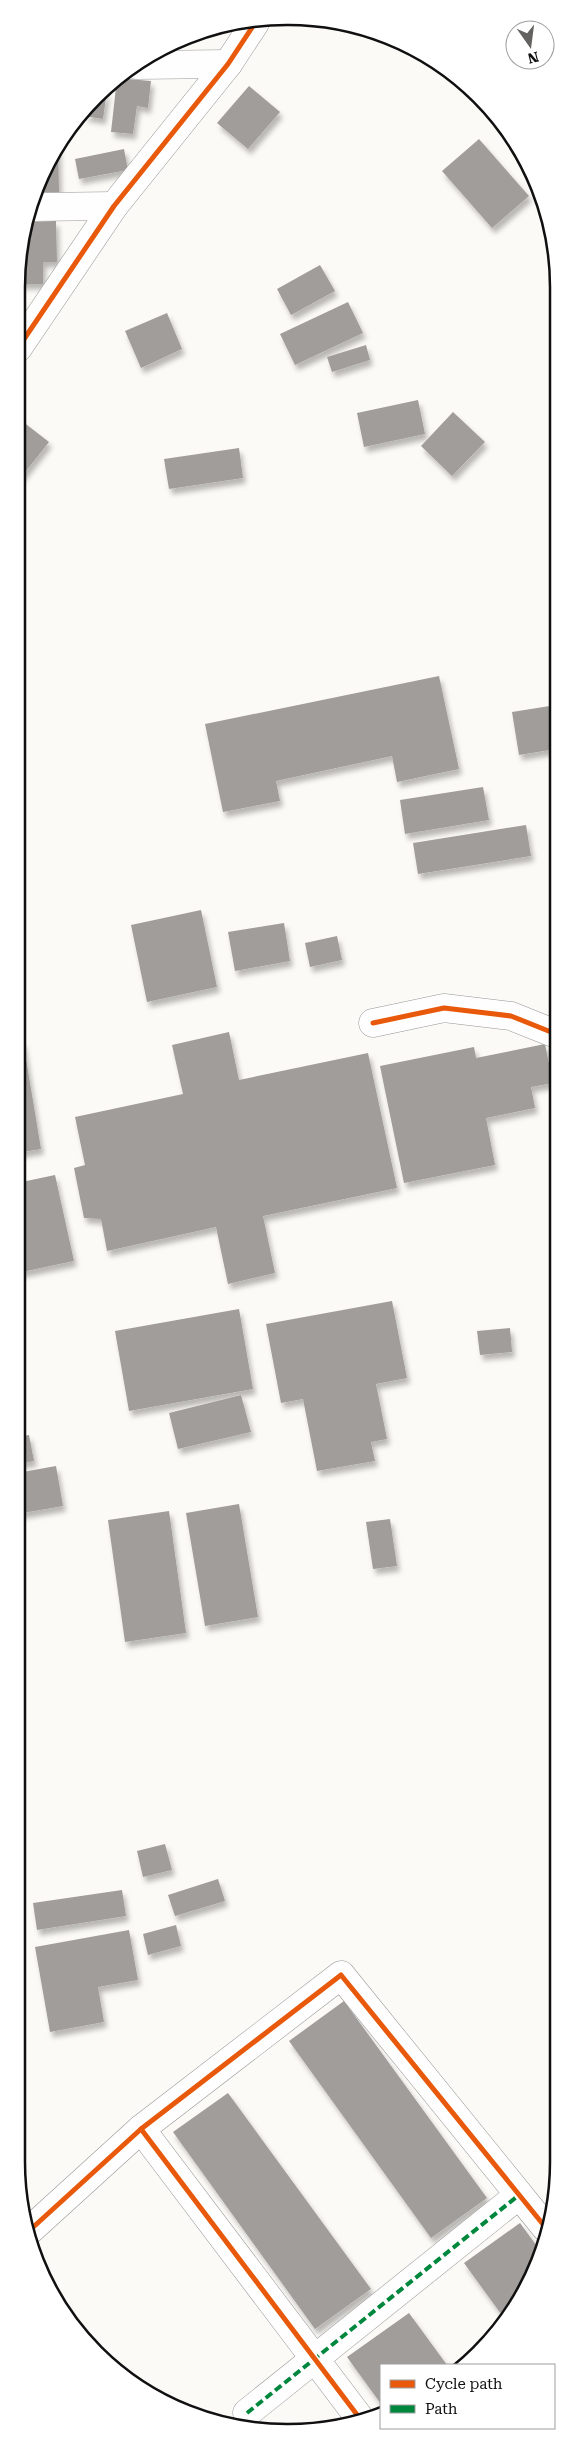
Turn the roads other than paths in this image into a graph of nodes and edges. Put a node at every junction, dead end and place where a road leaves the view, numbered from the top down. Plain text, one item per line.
1 (251, 27) edge
2 (228, 64) junction
3 (148, 65) edge
4 (114, 206) junction
5 (38, 207) edge
6 (25, 337) edge
7 (373, 1024) dead end
8 (550, 1032) edge
9 (141, 2129) junction
10 (519, 2195) junction
11 (542, 2224) edge
12 (33, 2227) edge
13 (316, 2360) junction
14 (246, 2413) dead end
15 (357, 2414) edge

1 - 2 street
2 - 3 street
2 - 4 street
4 - 5 street
4 - 6 street
7 - 8 street
9 - 10 street
9 - 12 street
9 - 13 street
10 - 11 street
10 - 13 street
13 - 14 street
13 - 15 street

